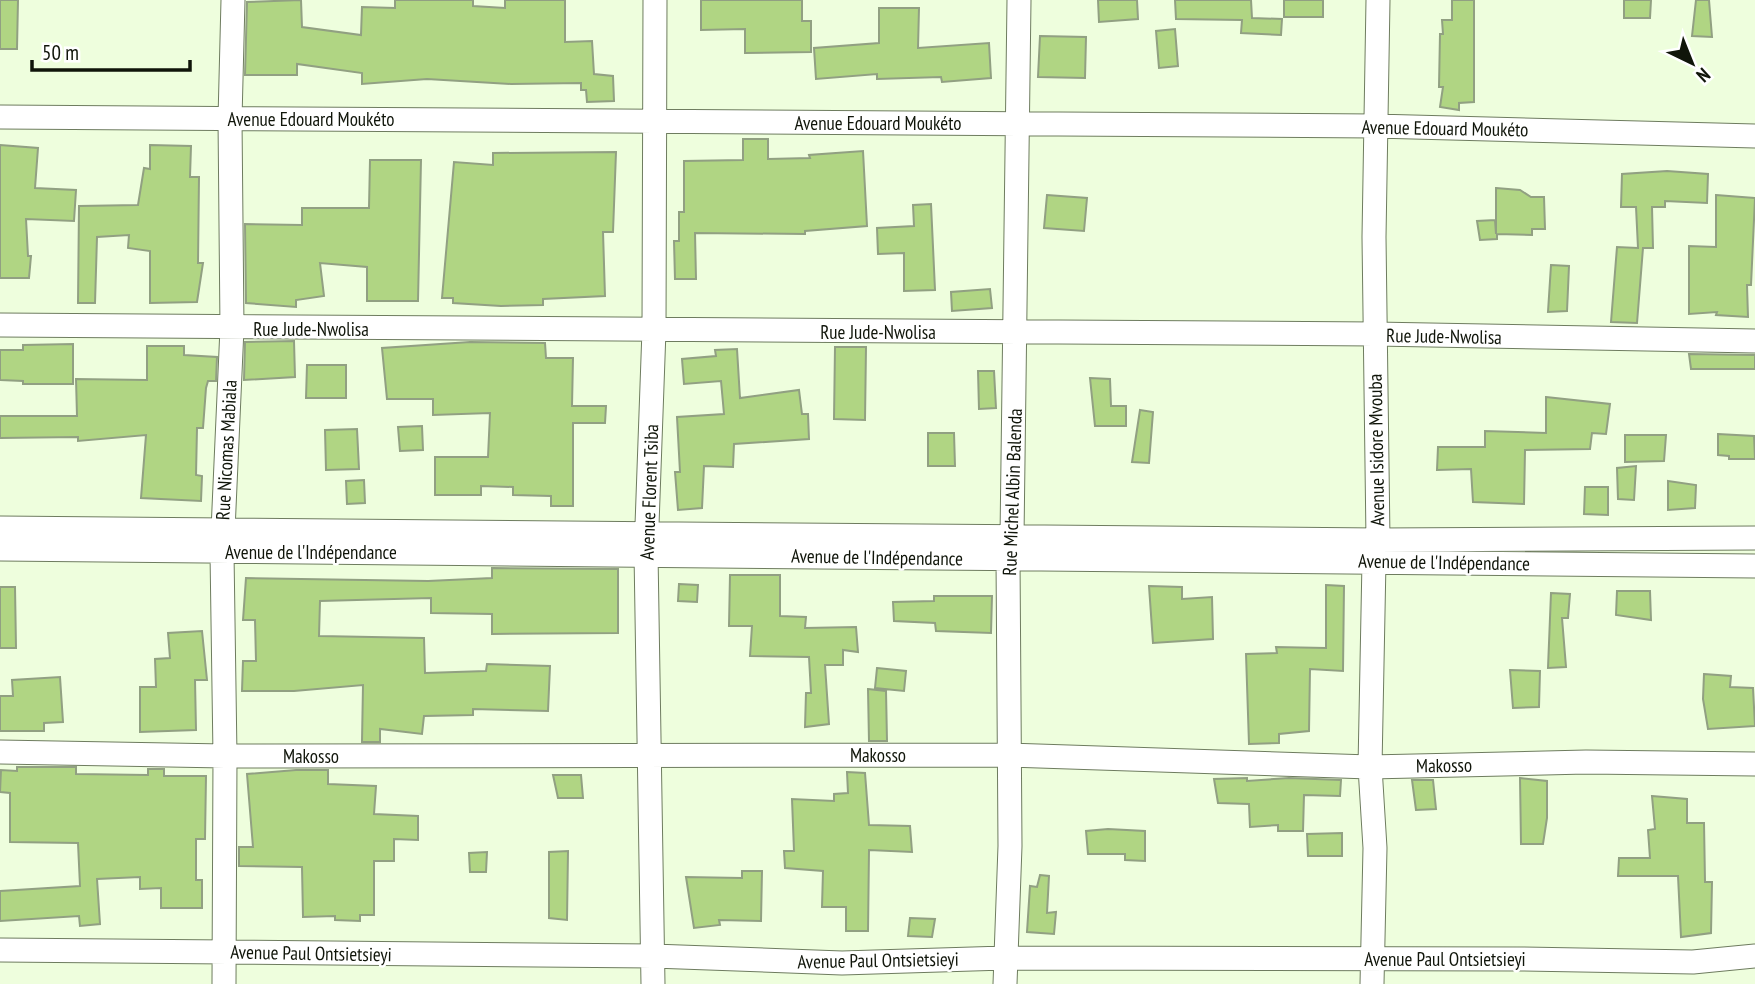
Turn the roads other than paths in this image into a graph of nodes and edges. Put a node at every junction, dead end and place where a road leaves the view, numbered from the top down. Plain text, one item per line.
1 (233, 0) edge
2 (655, 0) edge
3 (1019, 0) edge
4 (1378, 0) edge
5 (0, 117) edge
6 (230, 119) junction
7 (654, 121) junction
8 (1017, 124) junction
9 (1375, 126) junction
10 (1755, 136) edge
11 (0, 325) edge
12 (232, 328) junction
13 (654, 330) junction
14 (1017, 333) junction
15 (1375, 334) junction
16 (1755, 341) edge
17 (0, 528) edge
18 (222, 530) junction
19 (1755, 538) edge
20 (647, 542) junction
21 (1010, 547) junction
22 (0, 549) edge
23 (1376, 551) junction
24 (222, 553) junction
25 (1755, 566) edge
26 (0, 752) edge
27 (1009, 755) junction
28 (225, 756) junction
29 (651, 756) junction
30 (1755, 764) edge
31 (1370, 767) junction
32 (0, 950) edge
33 (225, 952) junction
34 (653, 956) junction
35 (1755, 956) edge
36 (1005, 958) junction
37 (1372, 960) junction
38 (1693, 973) edge
39 (224, 984) edge
40 (653, 984) edge
41 (1005, 984) edge
42 (1371, 984) edge

1 - 6 street, Rue Nicomas Mabiala
2 - 7 street, Avenue Florent Tsiba
3 - 8 street, Rue Michel Albin Balenda
4 - 9 street, Avenue Isidore Mvouba
5 - 6 street, Avenue Edouard Moukéto
6 - 7 street, Avenue Edouard Moukéto
6 - 12 street, Rue Nicomas Mabiala
7 - 8 street, Avenue Edouard Moukéto
7 - 13 street, Avenue Florent Tsiba
8 - 9 street, Avenue Edouard Moukéto
8 - 14 street, Rue Michel Albin Balenda
9 - 10 street, Avenue Edouard Moukéto
9 - 15 street, Avenue Isidore Mvouba
11 - 12 street, Rue Jude-Nwolisa
12 - 13 street, Rue Jude-Nwolisa
12 - 18 street, Rue Nicomas Mabiala
13 - 14 street, Rue Jude-Nwolisa
13 - 20 street, Avenue Florent Tsiba
14 - 15 street, Rue Jude-Nwolisa
14 - 21 street, Rue Michel Albin Balenda
15 - 16 street, Rue Jude-Nwolisa
15 - 23 street, Avenue Isidore Mvouba
17 - 18 street, Avenue de l'Indépendance
18 - 20 street, Avenue de l'Indépendance
18 - 24 street, Rue Nicomas Mabiala
19 - 23 street, Avenue de l'Indépendance
20 - 21 street, Avenue de l'Indépendance
20 - 24 street, Avenue de l'Indépendance
20 - 29 street, Avenue Florent Tsiba
21 - 23 street, Avenue de l'Indépendance
21 - 27 street, Rue Michel Albin Balenda
22 - 24 street, Avenue de l'Indépendance
23 - 25 street, Avenue de l'Indépendance
23 - 31 street, Avenue Isidore Mvouba
24 - 28 street, Rue Nicomas Mabiala
26 - 28 street, Makosso
27 - 29 street, Makosso
27 - 31 street, Makosso
27 - 36 street, Rue Michel Albin Balenda
28 - 29 street, Makosso
28 - 33 street, Rue Nicomas Mabiala
29 - 34 street, Avenue Florent Tsiba
30 - 31 street, Makosso
31 - 37 street, Avenue Isidore Mvouba
32 - 33 street, Avenue Paul Ontsietsieyi
33 - 34 street, Avenue Paul Ontsietsieyi
33 - 39 street, Rue Nicomas Mabiala
34 - 36 street, Avenue Paul Ontsietsieyi
34 - 40 street, Avenue Florent Tsiba
35 - 38 street, Avenue Paul Ontsietsieyi
36 - 37 street, Avenue Paul Ontsietsieyi
36 - 41 street, Rue Michel Albin Balenda
37 - 38 street, Avenue Paul Ontsietsieyi
37 - 42 street, Avenue Isidore Mvouba

